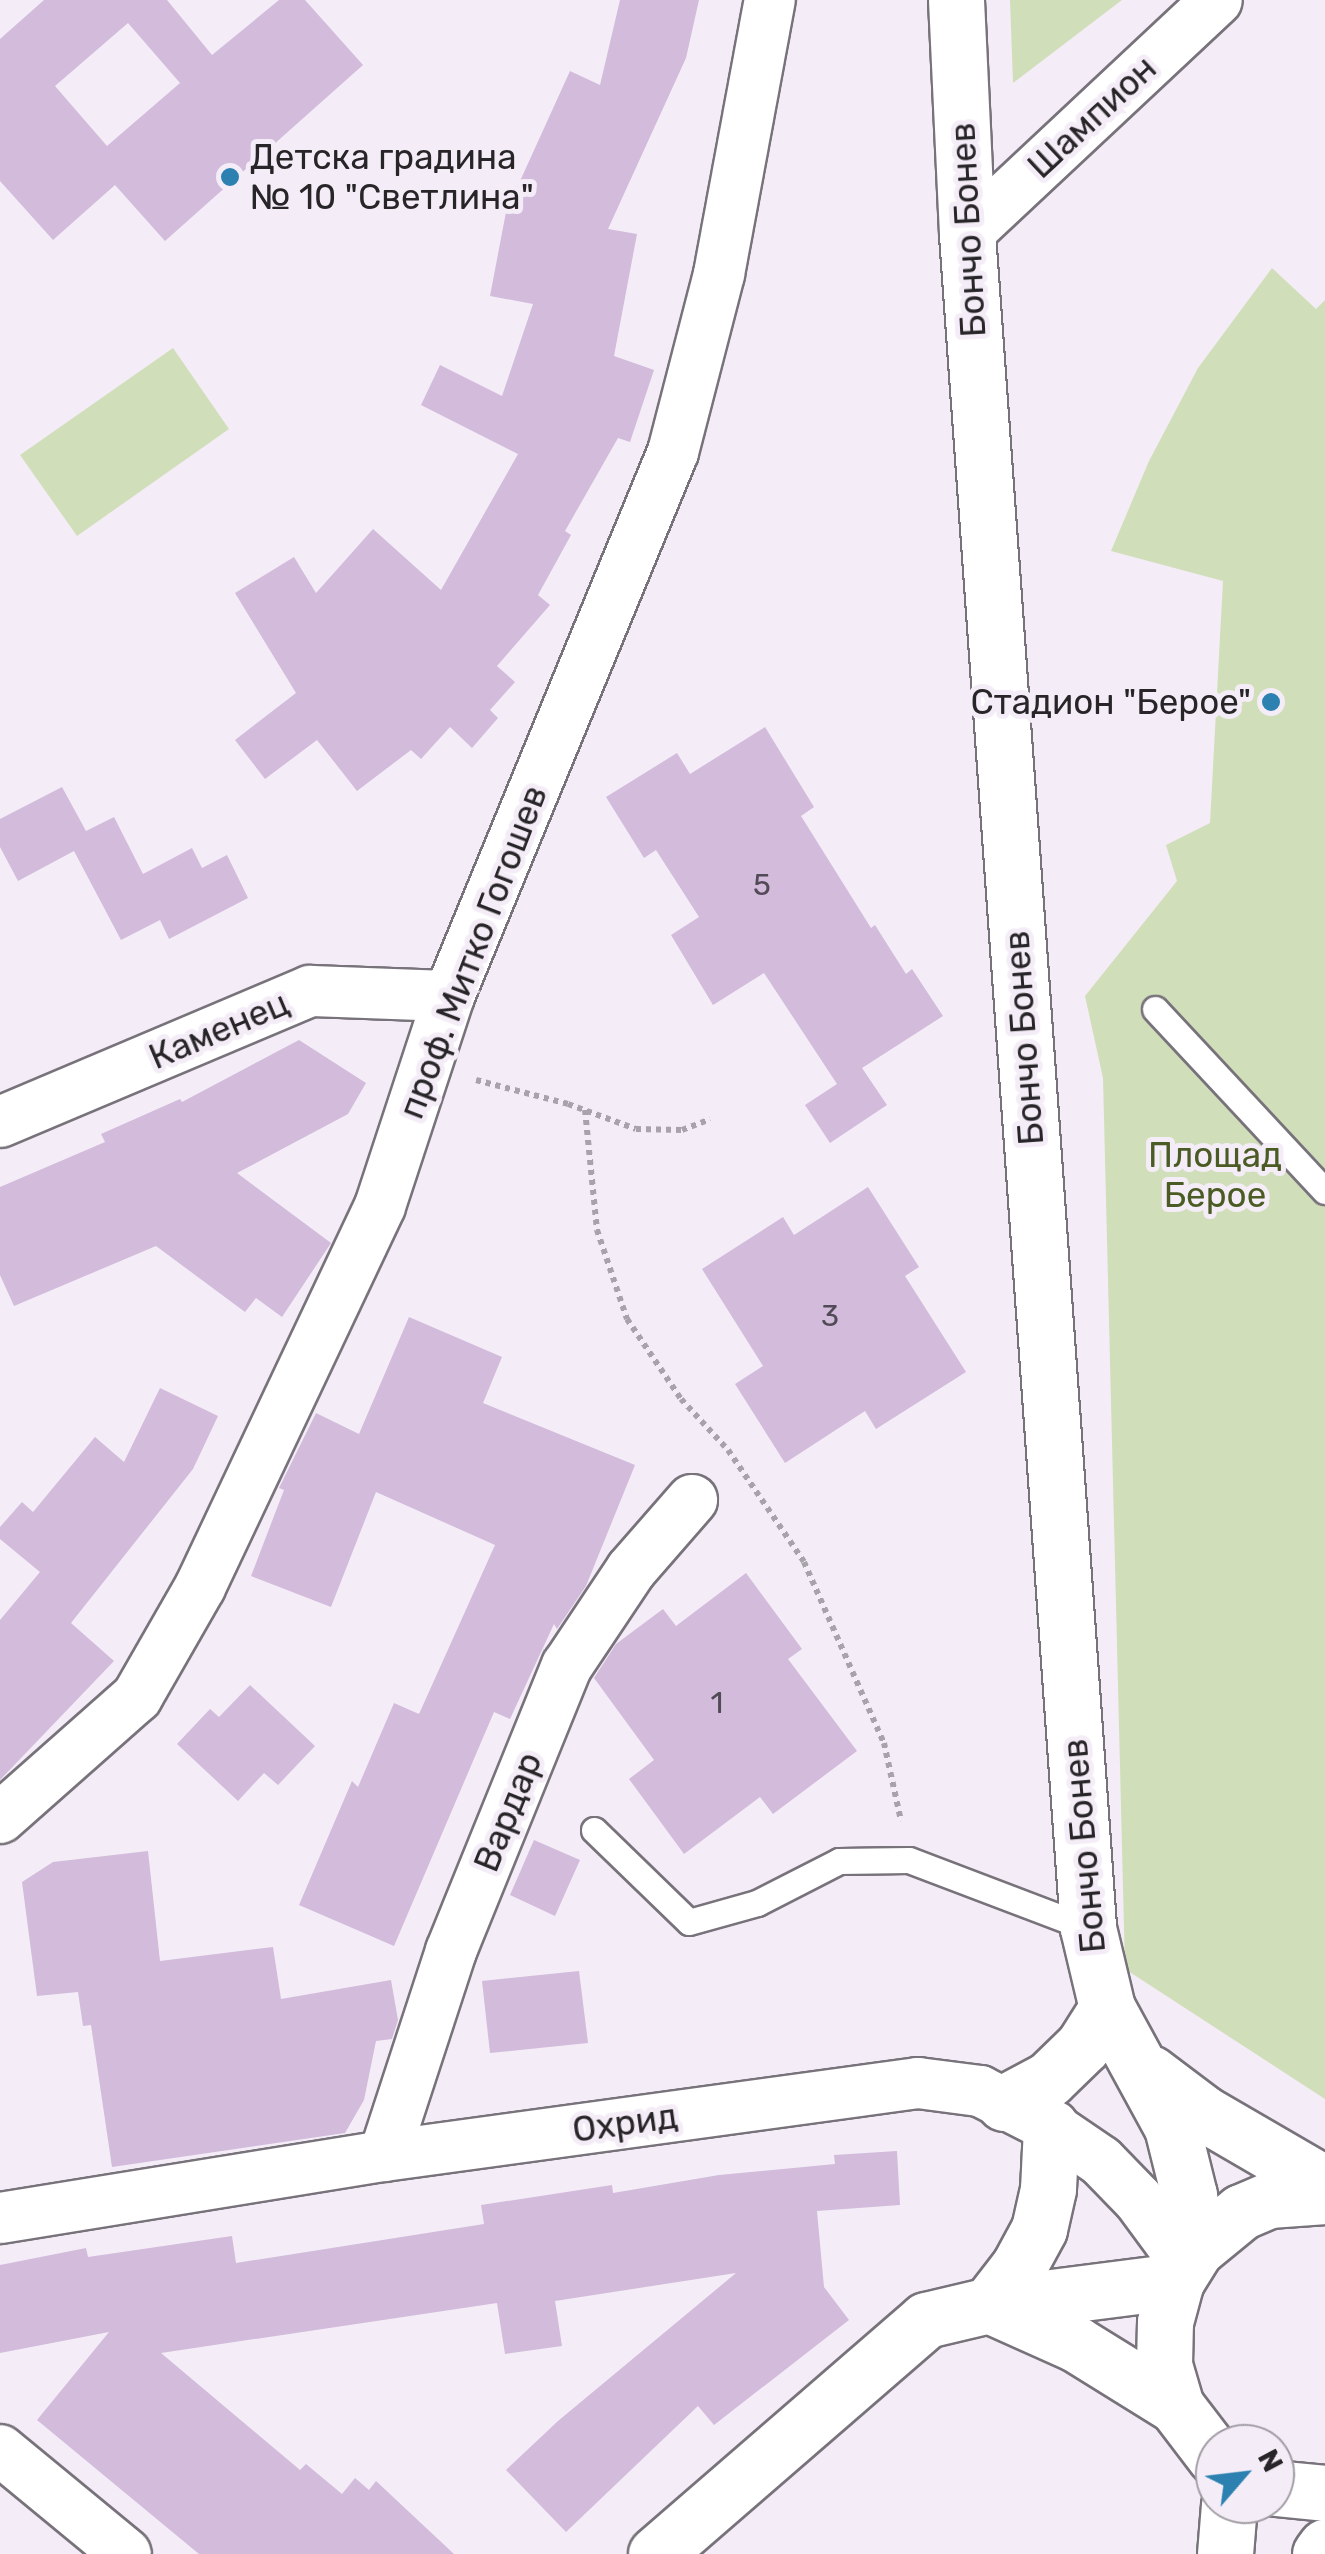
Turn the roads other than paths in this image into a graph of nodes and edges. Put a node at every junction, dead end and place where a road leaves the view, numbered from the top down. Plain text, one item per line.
1 (770, 0) edge
2 (956, 0) edge
3 (1217, 3) edge
4 (966, 234) junction
5 (450, 996) junction
6 (1155, 1009) dead end
7 (0, 1122) edge
8 (1325, 1191) edge
9 (692, 1500) dead end
10 (0, 1818) edge
11 (594, 1830) dead end
12 (1088, 1928) junction
13 (1107, 2008) junction
14 (1140, 2065) junction
15 (1028, 2115) junction
16 (384, 2156) junction
17 (1325, 2184) edge
18 (1325, 2196) edge
19 (0, 2218) edge
20 (1186, 2265) junction
21 (989, 2305) junction
22 (1176, 2406) junction
23 (1195, 2432) edge
24 (0, 2450) edge
25 (1295, 2490) edge
26 (1325, 2492) edge
27 (1227, 2524) edge
28 (1325, 2547) edge
29 (126, 2554) edge
30 (656, 2554) edge
31 (1225, 2554) edge
32 (1320, 2554) edge

1 - 5 street, проф. Митко Гогошев
2 - 4 street, Бончо Бонев
3 - 4 street, Шампион
4 - 12 street, Бончо Бонев
5 - 7 street, Каменец
5 - 10 street, проф. Митко Гогошев
6 - 8 lane
9 - 16 street, Вардар
11 - 12 lane
12 - 13 street, Бончо Бонев
13 - 14 street, Бончо Бонев
13 - 15 street
14 - 17 street, Бончо Бонев
14 - 20 street, Бончо Бонев
15 - 16 street, Охрид
15 - 20 street, Охрид
15 - 21 street
16 - 19 street, Охрид
18 - 20 street
20 - 21 street
20 - 22 street, Бончо Бонев
21 - 22 street
21 - 30 street
22 - 23 street
24 - 29 street
25 - 26 street
27 - 31 street
28 - 32 street

